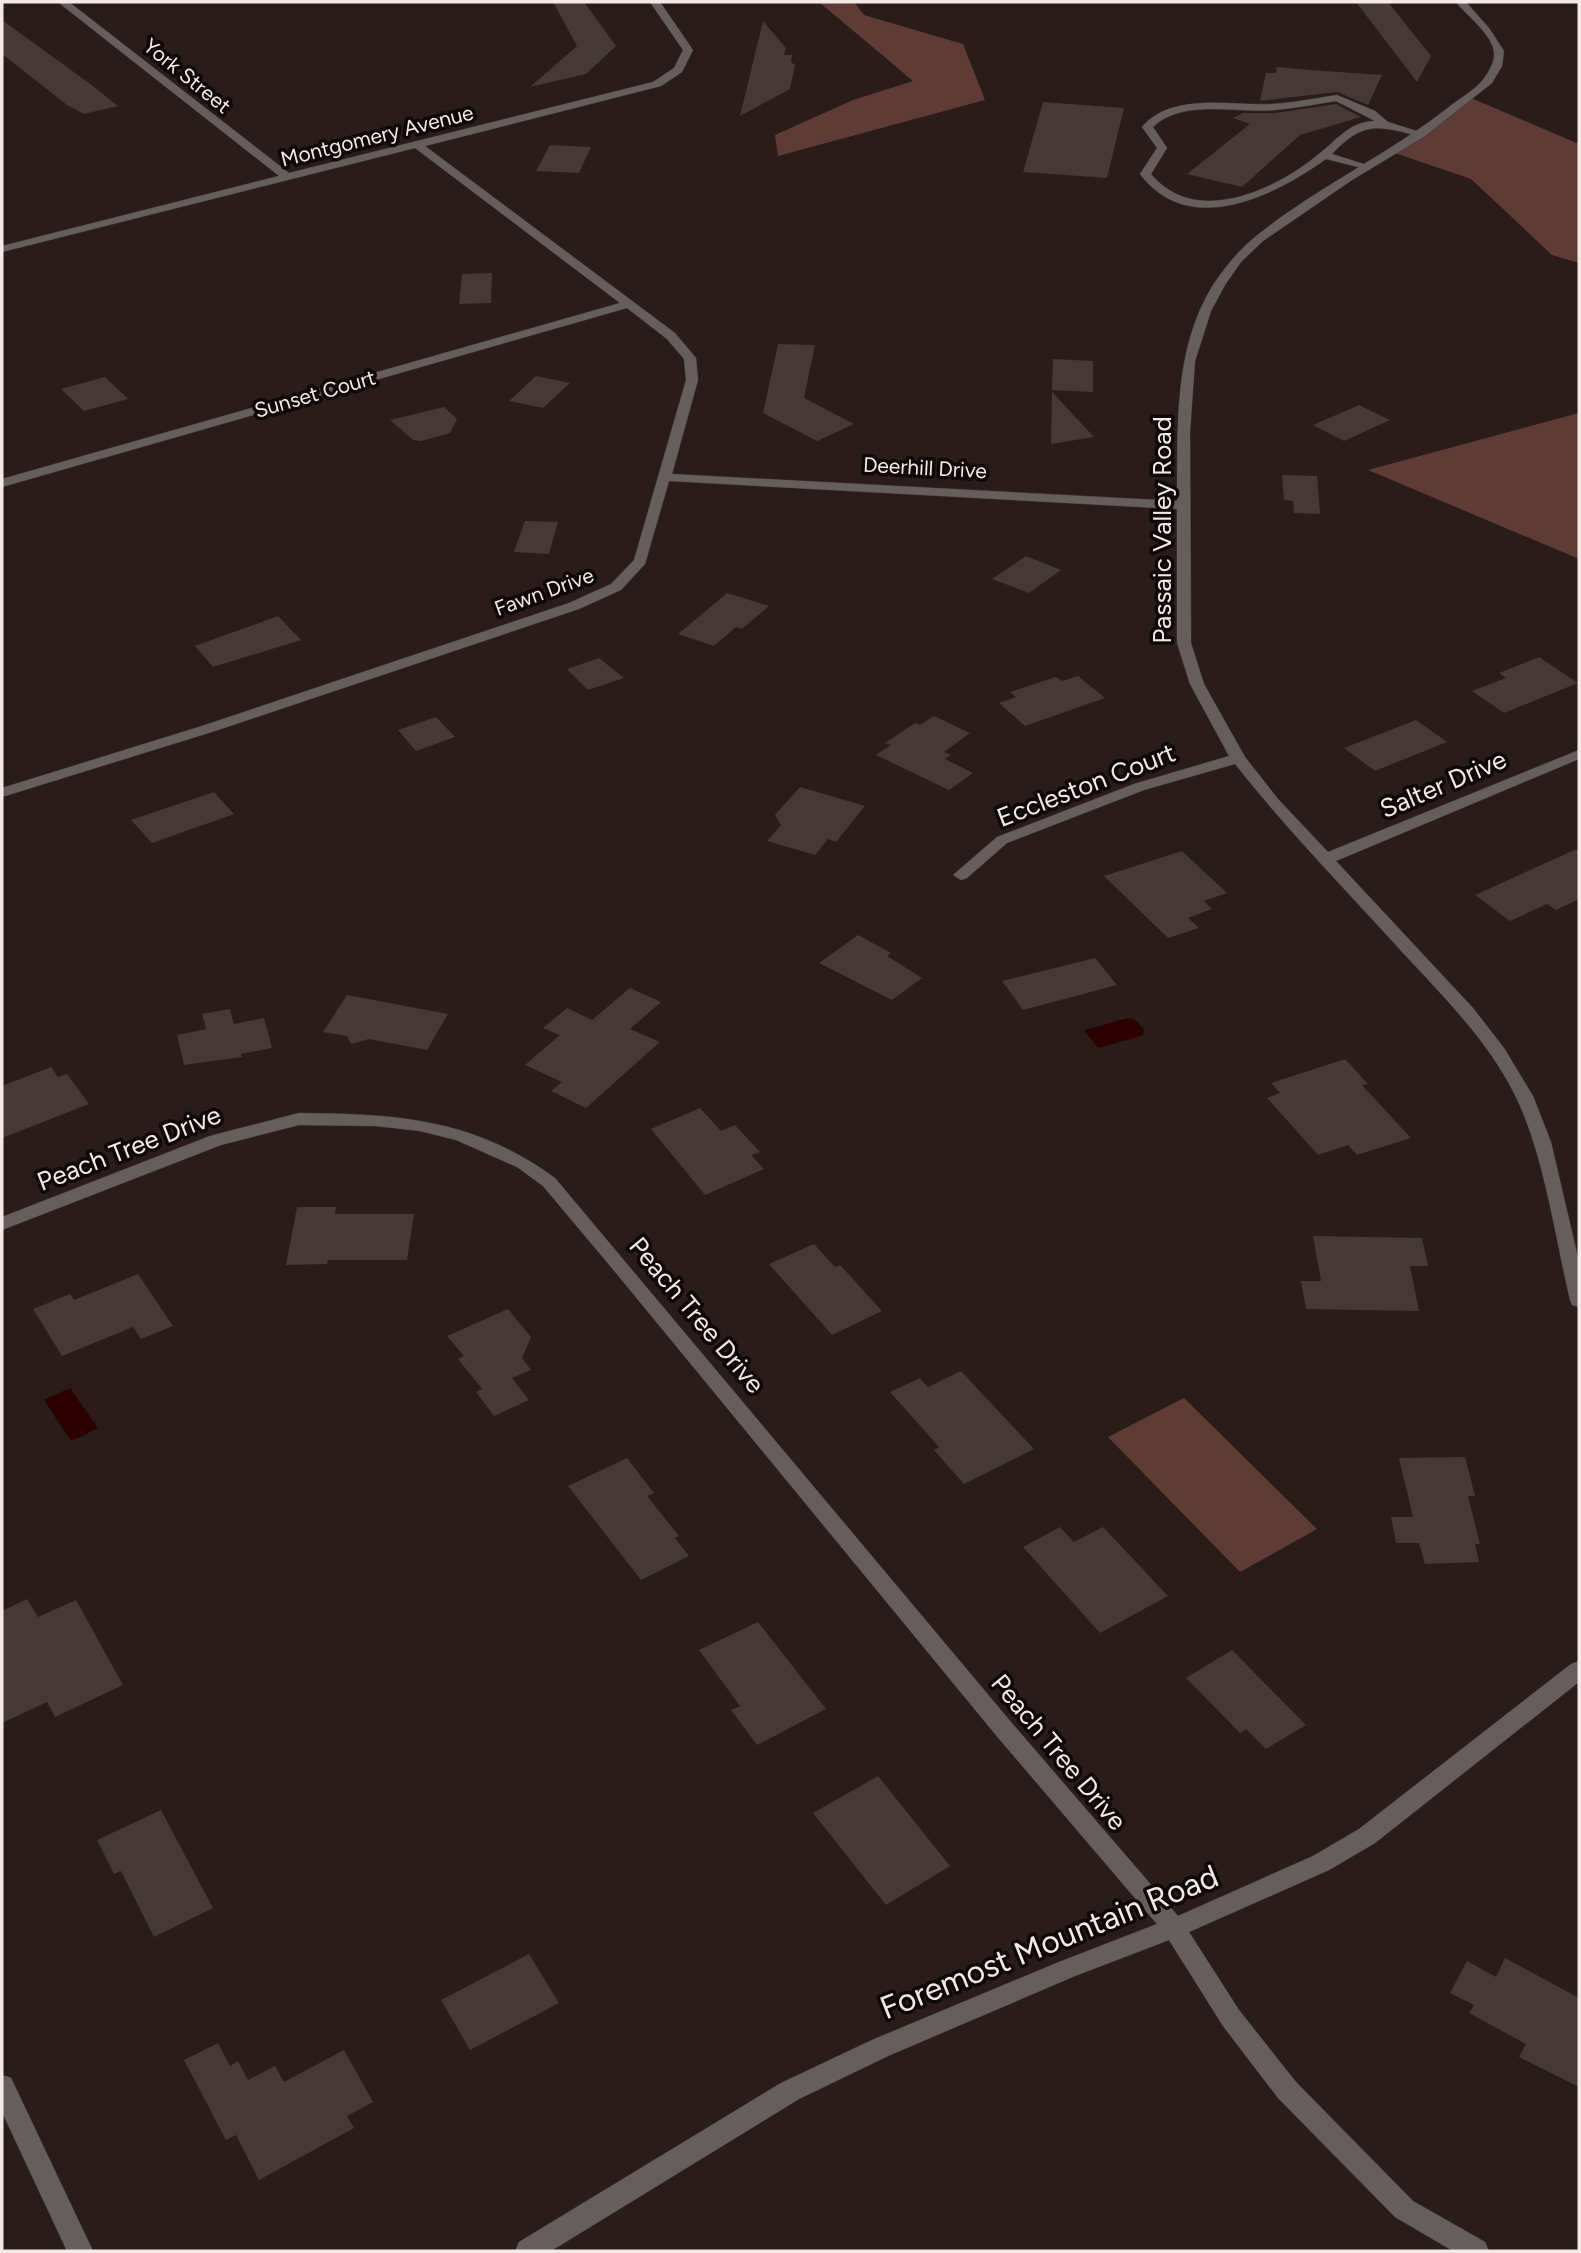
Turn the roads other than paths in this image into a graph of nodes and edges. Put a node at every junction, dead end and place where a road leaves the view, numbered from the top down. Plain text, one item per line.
1 (63, 2) edge
2 (655, 2) edge
3 (1461, 2) edge
4 (1383, 123) junction
5 (1421, 134) junction
6 (417, 145) junction
7 (1325, 155) junction
8 (1366, 168) junction
9 (288, 178) junction
10 (2, 249) edge
11 (629, 304) junction
12 (663, 477) junction
13 (2, 483) edge
14 (1184, 505) junction
15 (1579, 754) edge
16 (1238, 758) junction
17 (2, 793) edge
18 (1326, 859) junction
19 (961, 875) dead end
20 (2, 1224) edge
21 (1579, 1300) edge
22 (1579, 1670) edge
23 (1174, 1928) junction
24 (2, 2086) edge
25 (80, 2251) edge
26 (528, 2251) edge
27 (1476, 2251) edge

1 - 9 street, York Street
2 - 6 street, Montgomery Avenue
3 - 5 street, Passaic Valley Road
4 - 5 street
4 - 7 street
4 - 7 street
5 - 8 street, Passaic Valley Road
6 - 9 street, Montgomery Avenue
6 - 11 street, Fawn Drive
7 - 8 street
8 - 14 street, Passaic Valley Road
9 - 10 street, Montgomery Avenue
11 - 12 street, Fawn Drive
11 - 13 street, Sunset Court
12 - 14 street, Deerhill Drive
12 - 17 street, Fawn Drive
14 - 16 street, Passaic Valley Road
15 - 18 street, Salter Drive
16 - 18 street, Passaic Valley Road
16 - 19 street, Eccleston Court
18 - 21 street, Passaic Valley Road
20 - 23 street, Peach Tree Drive
22 - 23 street, Foremost Mountain Road
23 - 26 street, Foremost Mountain Road
23 - 27 street, Peach Tree Drive
24 - 25 street

